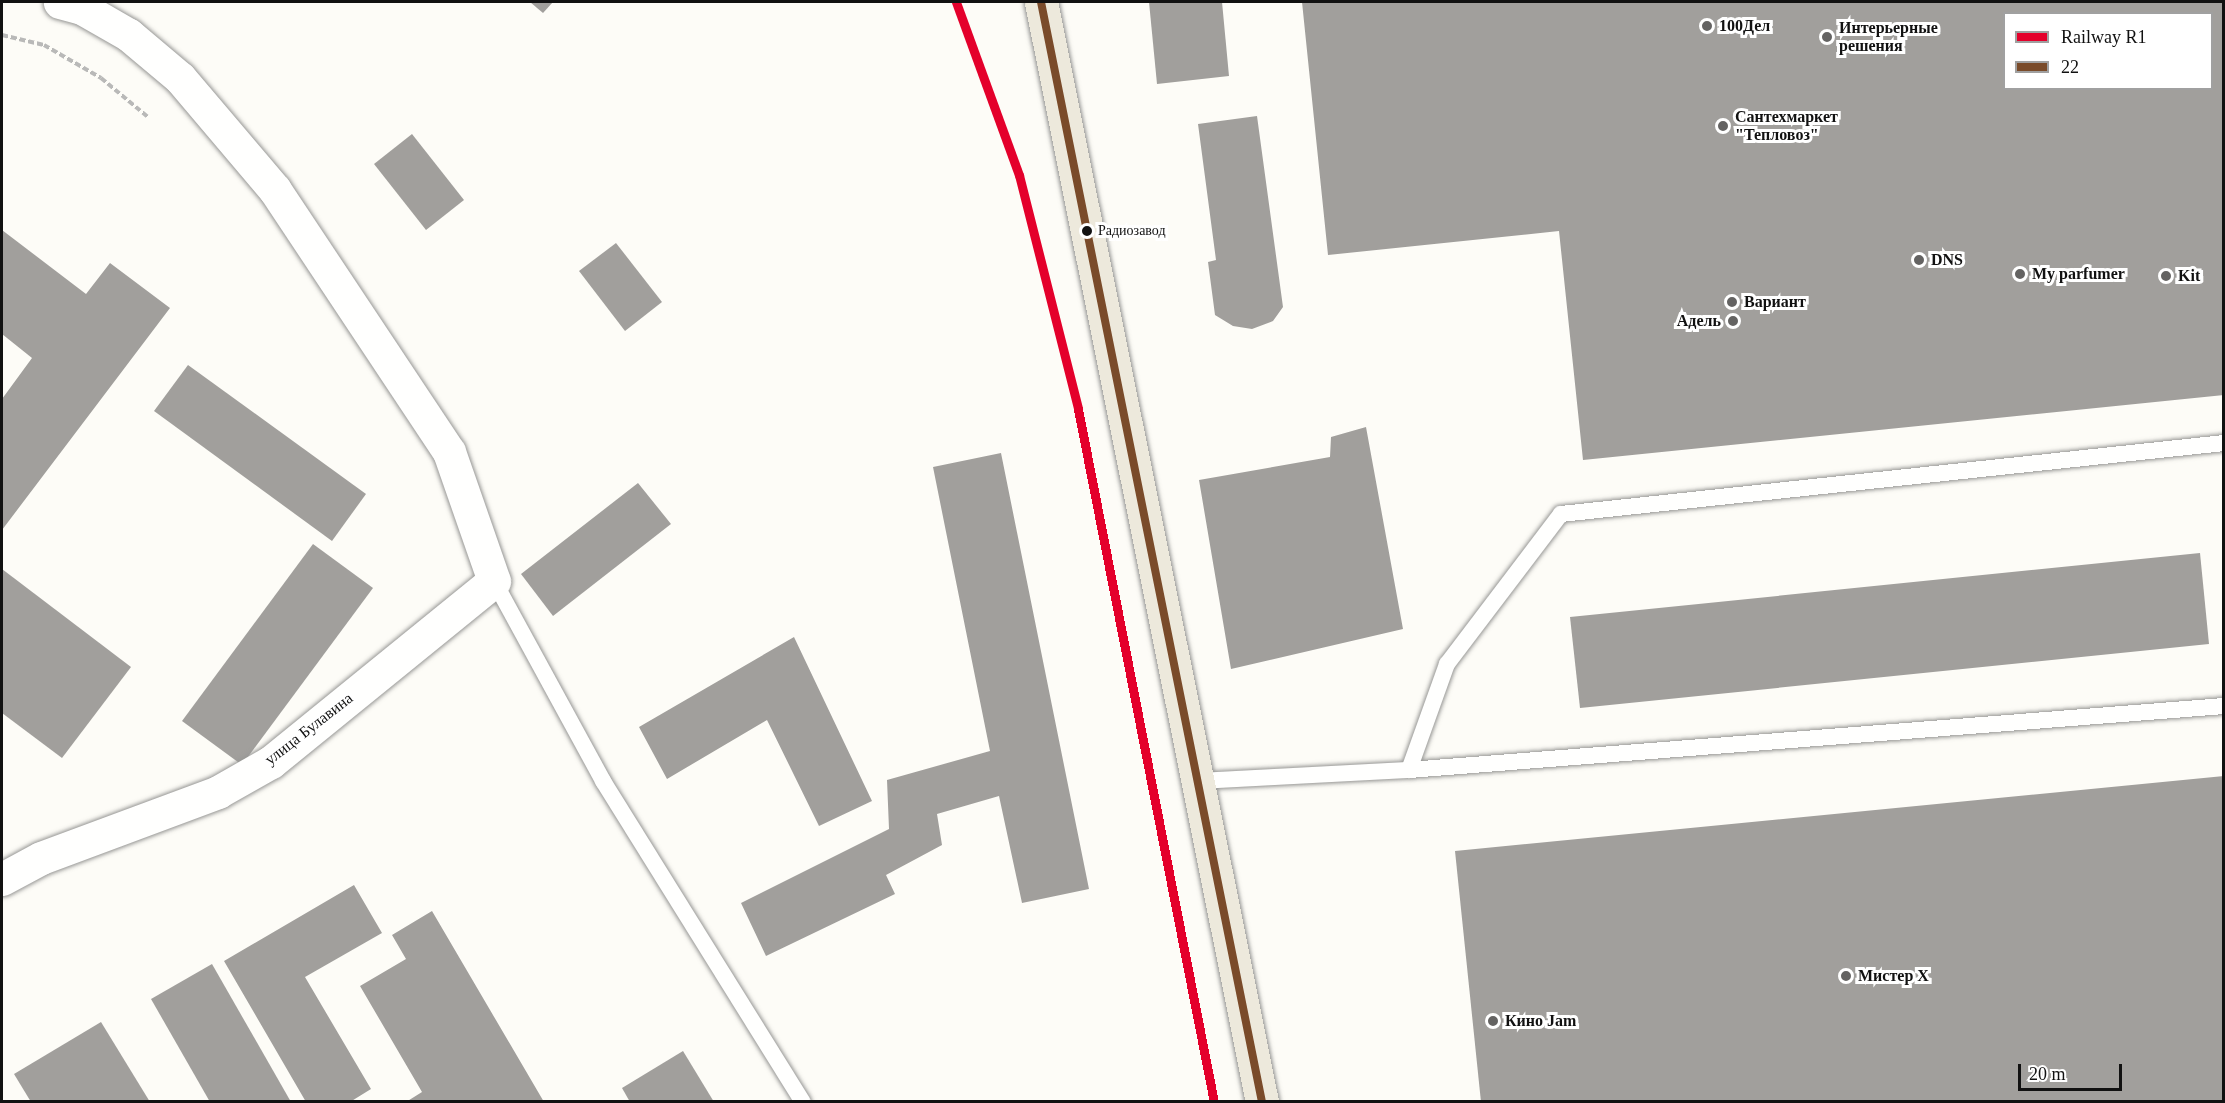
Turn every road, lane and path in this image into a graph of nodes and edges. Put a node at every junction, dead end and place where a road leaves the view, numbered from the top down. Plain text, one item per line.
1 (60, 2) edge
2 (1041, 2) edge
3 (2, 35) edge
4 (148, 117) dead end
5 (2223, 443) edge
6 (494, 581) junction
7 (2223, 706) edge
8 (1409, 771) junction
9 (1197, 782) junction
10 (2, 879) edge
11 (803, 1101) edge
12 (1262, 1101) edge

1 - 6 street
2 - 9 main road
3 - 4 path
5 - 8 lane
6 - 10 street, улица Булавина
6 - 11 lane
7 - 8 lane
8 - 9 lane
9 - 12 main road

